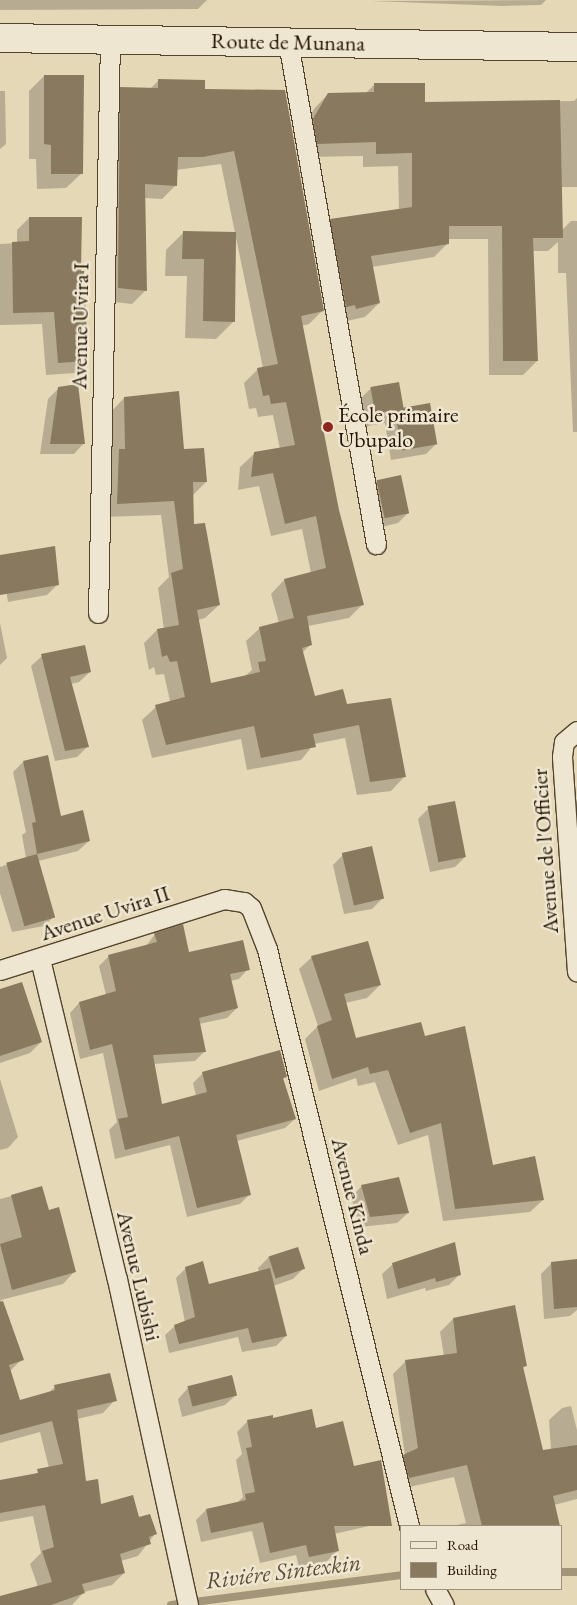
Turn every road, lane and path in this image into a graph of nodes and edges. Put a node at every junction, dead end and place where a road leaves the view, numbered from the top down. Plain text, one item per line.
1 (0, 38) edge
2 (110, 40) junction
3 (288, 42) junction
4 (577, 46) edge
5 (376, 544) dead end
6 (98, 613) dead end
7 (576, 731) edge
8 (224, 899) joint
9 (40, 959) junction
10 (0, 970) edge
11 (577, 971) edge
12 (409, 1525) edge
13 (435, 1590) edge
14 (188, 1605) edge
15 (444, 1605) edge

1 - 2 main road, Route de Munana
2 - 3 main road, Route de Munana
2 - 6 street, Avenue Uvira I
3 - 4 main road, Route de Munana
3 - 5 street
7 - 11 street, Avenue de l'Officier
8 - 9 street, Avenue Uvira II
8 - 12 street, Avenue Kinda
9 - 10 street, Avenue Uvira II
9 - 14 street, Avenue Lubishi
13 - 15 street

